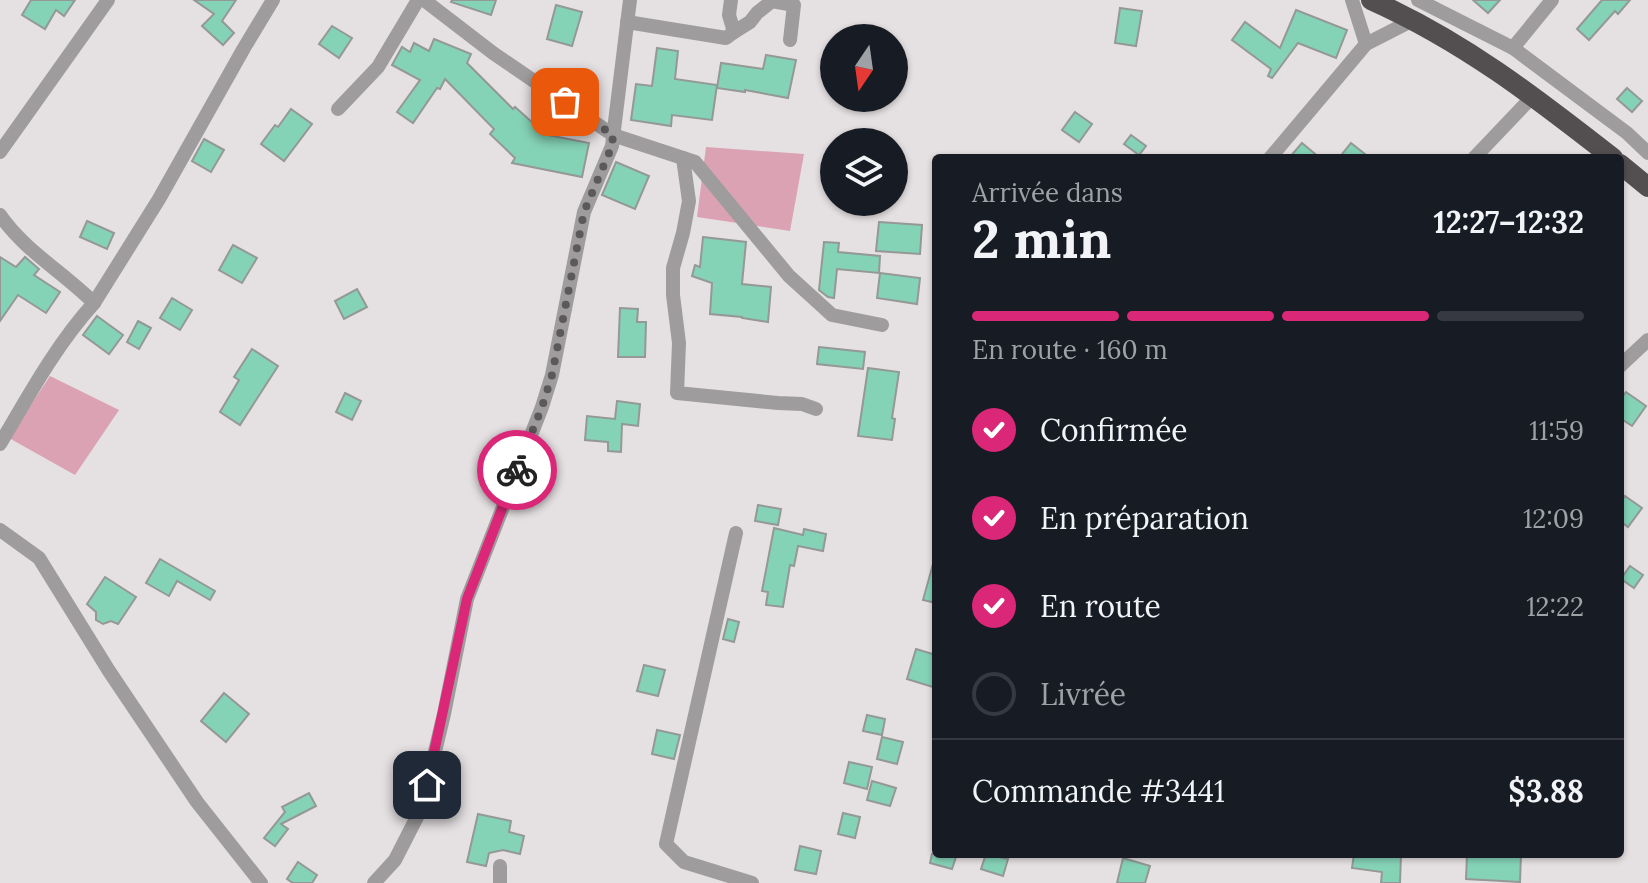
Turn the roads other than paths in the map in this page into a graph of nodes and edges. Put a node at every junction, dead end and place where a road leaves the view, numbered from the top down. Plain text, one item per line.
1 (108, 0) edge
2 (273, 0) edge
3 (418, 0) edge
4 (424, 0) edge
5 (630, 0) edge
6 (731, 0) edge
7 (1352, 0) edge
8 (1371, 0) edge
9 (1418, 0) edge
10 (1552, 0) edge
11 (1413, 20) junction
12 (627, 22) junction
13 (734, 32) junction
14 (790, 40) dead end
15 (1366, 44) junction
16 (1513, 48) junction
17 (1533, 96) junction
18 (338, 109) dead end
19 (613, 135) junction
20 (0, 152) edge
21 (1648, 153) edge
22 (1273, 154) edge
23 (1478, 154) edge
24 (1608, 154) edge
25 (683, 158) junction
26 (1624, 167) edge
27 (1648, 187) edge
28 (0, 215) edge
29 (94, 303) junction
30 (882, 325) dead end
31 (1648, 340) edge
32 (1624, 362) edge
33 (816, 409) dead end
34 (0, 444) edge
35 (0, 530) edge
36 (736, 533) dead end
37 (500, 866) dead end
38 (261, 883) edge
39 (374, 883) edge
40 (500, 883) edge
41 (752, 883) edge

1 - 20 street
2 - 29 street
3 - 18 street
4 - 19 street
5 - 12 street
6 - 13 street
7 - 15 street
8 - 11 highway
9 - 16 street
10 - 16 street
11 - 15 street
11 - 17 highway
12 - 13 street
12 - 19 street
13 - 14 street
15 - 22 street
16 - 21 street
17 - 23 street
17 - 24 highway
19 - 25 street
19 - 39 street
25 - 30 street
25 - 33 street
26 - 27 highway
28 - 29 street
29 - 34 street
31 - 32 street
35 - 38 street
36 - 41 street
37 - 40 street

